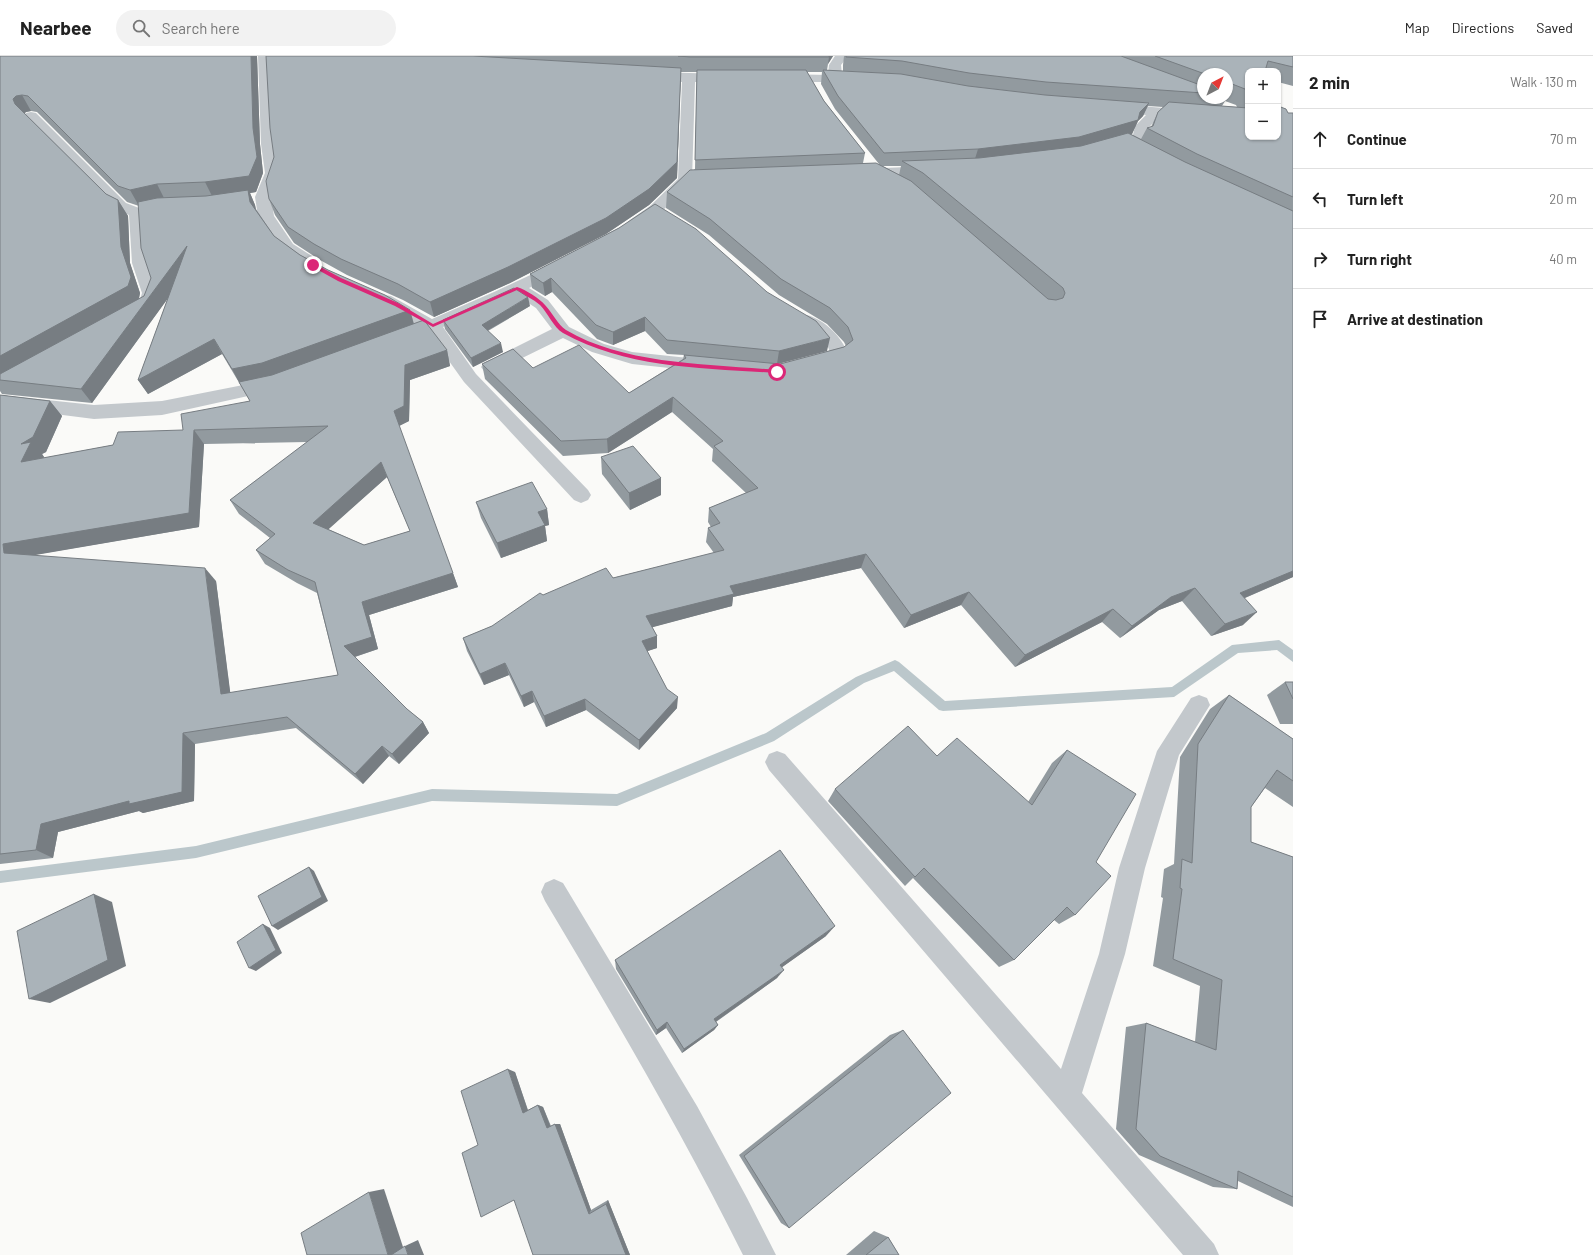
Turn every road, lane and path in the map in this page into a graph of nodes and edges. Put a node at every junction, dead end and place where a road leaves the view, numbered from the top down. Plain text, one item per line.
1 (264, 56) edge
2 (842, 56) edge
3 (637, 75) edge
4 (689, 78) junction
5 (737, 78) edge
6 (769, 78) edge
7 (834, 78) junction
8 (861, 79) edge
9 (1217, 104) edge
10 (1101, 107) edge
11 (1157, 111) junction
12 (1245, 115) edge
13 (30, 116) dead end
14 (1245, 120) edge
15 (1123, 143) junction
16 (1095, 150) edge
17 (1142, 154) edge
18 (871, 167) junction
19 (944, 170) edge
20 (845, 173) edge
21 (900, 186) edge
22 (263, 197) junction
23 (248, 200) edge
24 (184, 206) edge
25 (137, 213) junction
26 (625, 230) edge
27 (572, 260) edge
28 (320, 269) edge
29 (517, 288) junction
30 (375, 295) edge
31 (796, 315) edge
32 (124, 317) edge
33 (433, 326) junction
34 (563, 331) junction
35 (390, 342) edge
36 (800, 366) edge
37 (723, 367) edge
38 (470, 378) junction
39 (288, 380) edge
40 (0, 400) edge
41 (581, 495) dead end
42 (1199, 705) dead end
43 (777, 762) dead end
44 (554, 892) dead end
45 (1067, 1096) junction
46 (760, 1255) edge
47 (1203, 1255) edge

1 - 22 street
2 - 7 street
3 - 4 street
4 - 5 street
4 - 26 street
6 - 7 street
7 - 8 street
9 - 12 street
10 - 11 street
11 - 14 street
11 - 15 street
13 - 25 street
15 - 16 street
15 - 17 street
18 - 19 street
18 - 20 street
18 - 21 street
22 - 23 street
22 - 28 street
24 - 25 street
25 - 32 street
27 - 29 street
29 - 33 street
29 - 34 street
30 - 33 street
31 - 36 street
33 - 35 street
33 - 38 street
34 - 37 street
34 - 38 street
38 - 41 street
39 - 40 street
42 - 45 street
43 - 45 street
44 - 46 street
45 - 47 street

